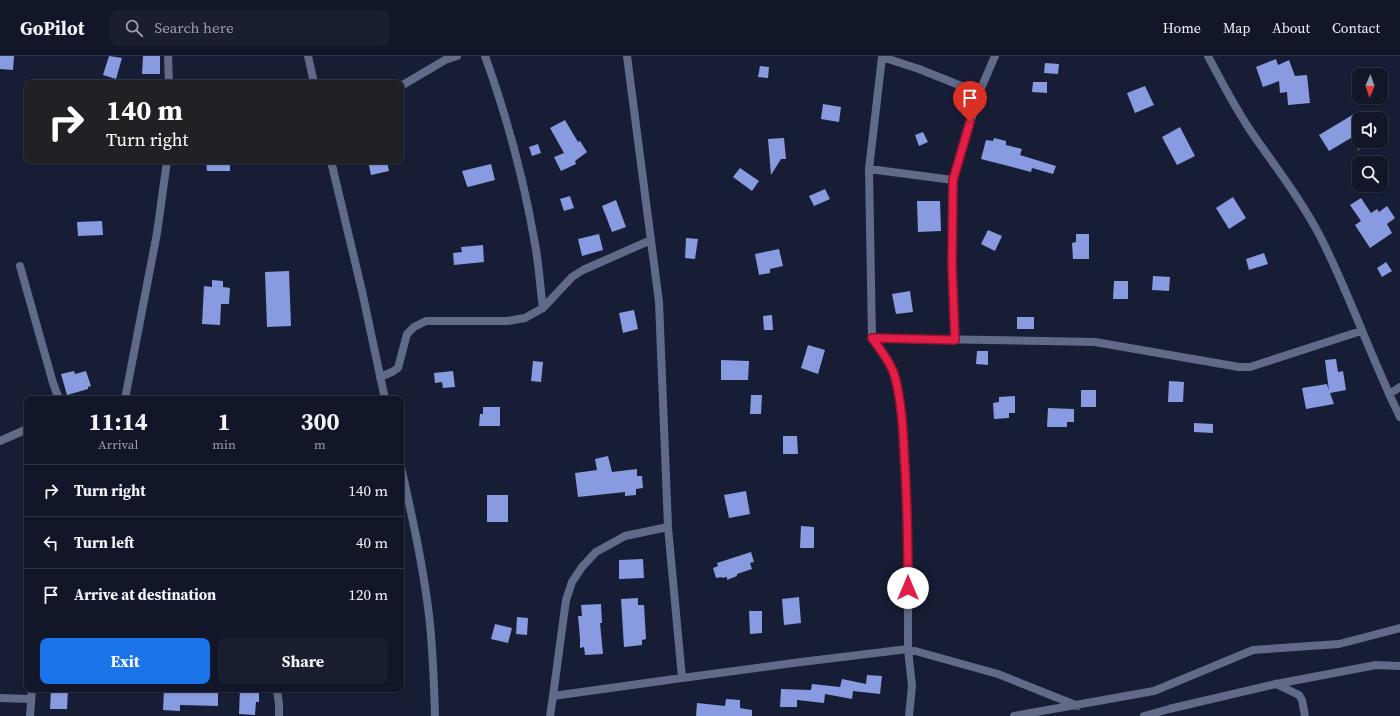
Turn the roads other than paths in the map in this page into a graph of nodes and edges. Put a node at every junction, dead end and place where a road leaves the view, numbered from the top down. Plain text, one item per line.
1 (168, 56) edge
2 (308, 56) edge
3 (457, 56) edge
4 (485, 56) edge
5 (627, 56) edge
6 (995, 56) edge
7 (1208, 56) edge
8 (882, 57) edge
9 (169, 80) edge
10 (313, 80) edge
11 (404, 84) edge
12 (979, 93) junction
13 (166, 164) edge
14 (332, 164) edge
15 (869, 169) junction
16 (953, 180) junction
17 (651, 240) junction
18 (20, 266) dead end
19 (543, 308) junction
20 (1362, 331) junction
21 (872, 338) junction
22 (955, 340) junction
23 (380, 378) junction
24 (1400, 387) edge
25 (1388, 394) junction
26 (58, 396) edge
27 (126, 396) edge
28 (384, 396) edge
29 (1400, 417) edge
30 (24, 430) edge
31 (0, 441) edge
32 (404, 494) edge
33 (668, 527) junction
34 (1400, 628) edge
35 (908, 649) junction
36 (1400, 666) edge
37 (682, 678) junction
38 (1276, 684) junction
39 (31, 692) edge
40 (277, 692) edge
41 (553, 696) junction
42 (0, 698) edge
43 (30, 699) junction
44 (1078, 706) junction
45 (30, 716) edge
46 (279, 716) edge
47 (435, 716) edge
48 (550, 716) edge
49 (910, 716) edge
50 (1014, 716) edge
51 (1144, 716) edge
52 (1306, 716) edge

1 - 9 street
2 - 10 street
3 - 11 street
4 - 19 street
5 - 17 street
6 - 12 street
7 - 20 street
8 - 12 street
8 - 15 street
12 - 16 street
13 - 27 street
14 - 23 street
15 - 16 street
15 - 21 street
16 - 22 street
17 - 19 street
17 - 33 street
18 - 26 street
19 - 23 street
20 - 22 street
20 - 25 street
21 - 22 street
21 - 35 street
23 - 28 street
24 - 25 street
25 - 29 street
30 - 31 street
32 - 47 street
33 - 37 street
33 - 41 street
34 - 44 street
35 - 37 street
35 - 44 street
35 - 49 street
36 - 38 street
37 - 41 street
38 - 51 street
38 - 52 street
39 - 43 street
40 - 46 street
41 - 48 street
42 - 43 street
43 - 45 street
44 - 50 street

